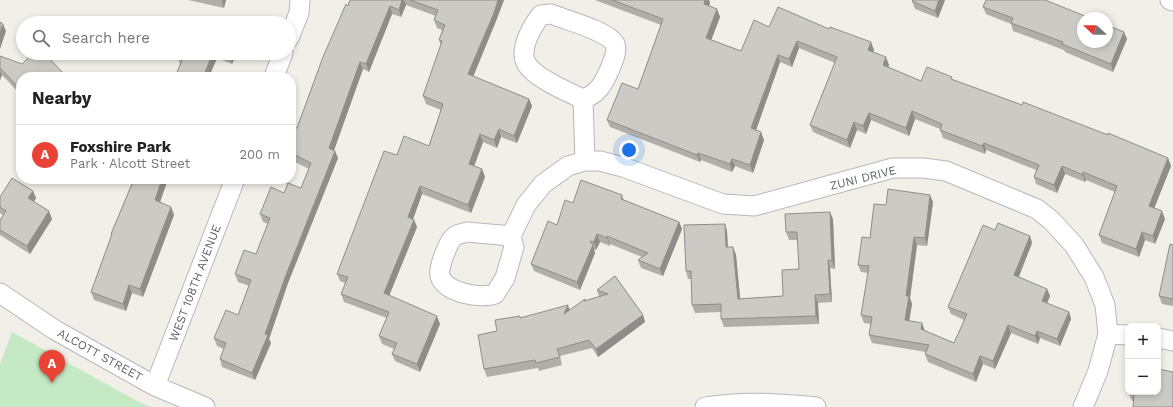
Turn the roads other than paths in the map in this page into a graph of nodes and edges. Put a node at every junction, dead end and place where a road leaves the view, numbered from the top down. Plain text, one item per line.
1 (300, 0) edge
2 (1170, 0) edge
3 (1173, 1) edge
4 (296, 20) edge
5 (280, 60) edge
6 (276, 72) edge
7 (583, 99) junction
8 (585, 161) junction
9 (233, 184) edge
10 (511, 236) dead end
11 (0, 293) edge
12 (1108, 334) junction
13 (1125, 335) edge
14 (1161, 339) edge
15 (1173, 341) edge
16 (154, 386) junction
17 (205, 407) edge
18 (706, 407) edge
19 (816, 407) edge
20 (1082, 407) edge

1 - 4 street
2 - 3 street
5 - 6 street
7 - 7 street
7 - 8 street
8 - 10 street, ZUNI DRIVE
8 - 12 street, ZUNI DRIVE
9 - 16 street, WEST 108TH AVENUE
11 - 16 street, ALCOTT STREET
12 - 13 street
12 - 20 street, ZUNI DRIVE
14 - 15 street
16 - 17 street, ALCOTT STREET
18 - 19 street

